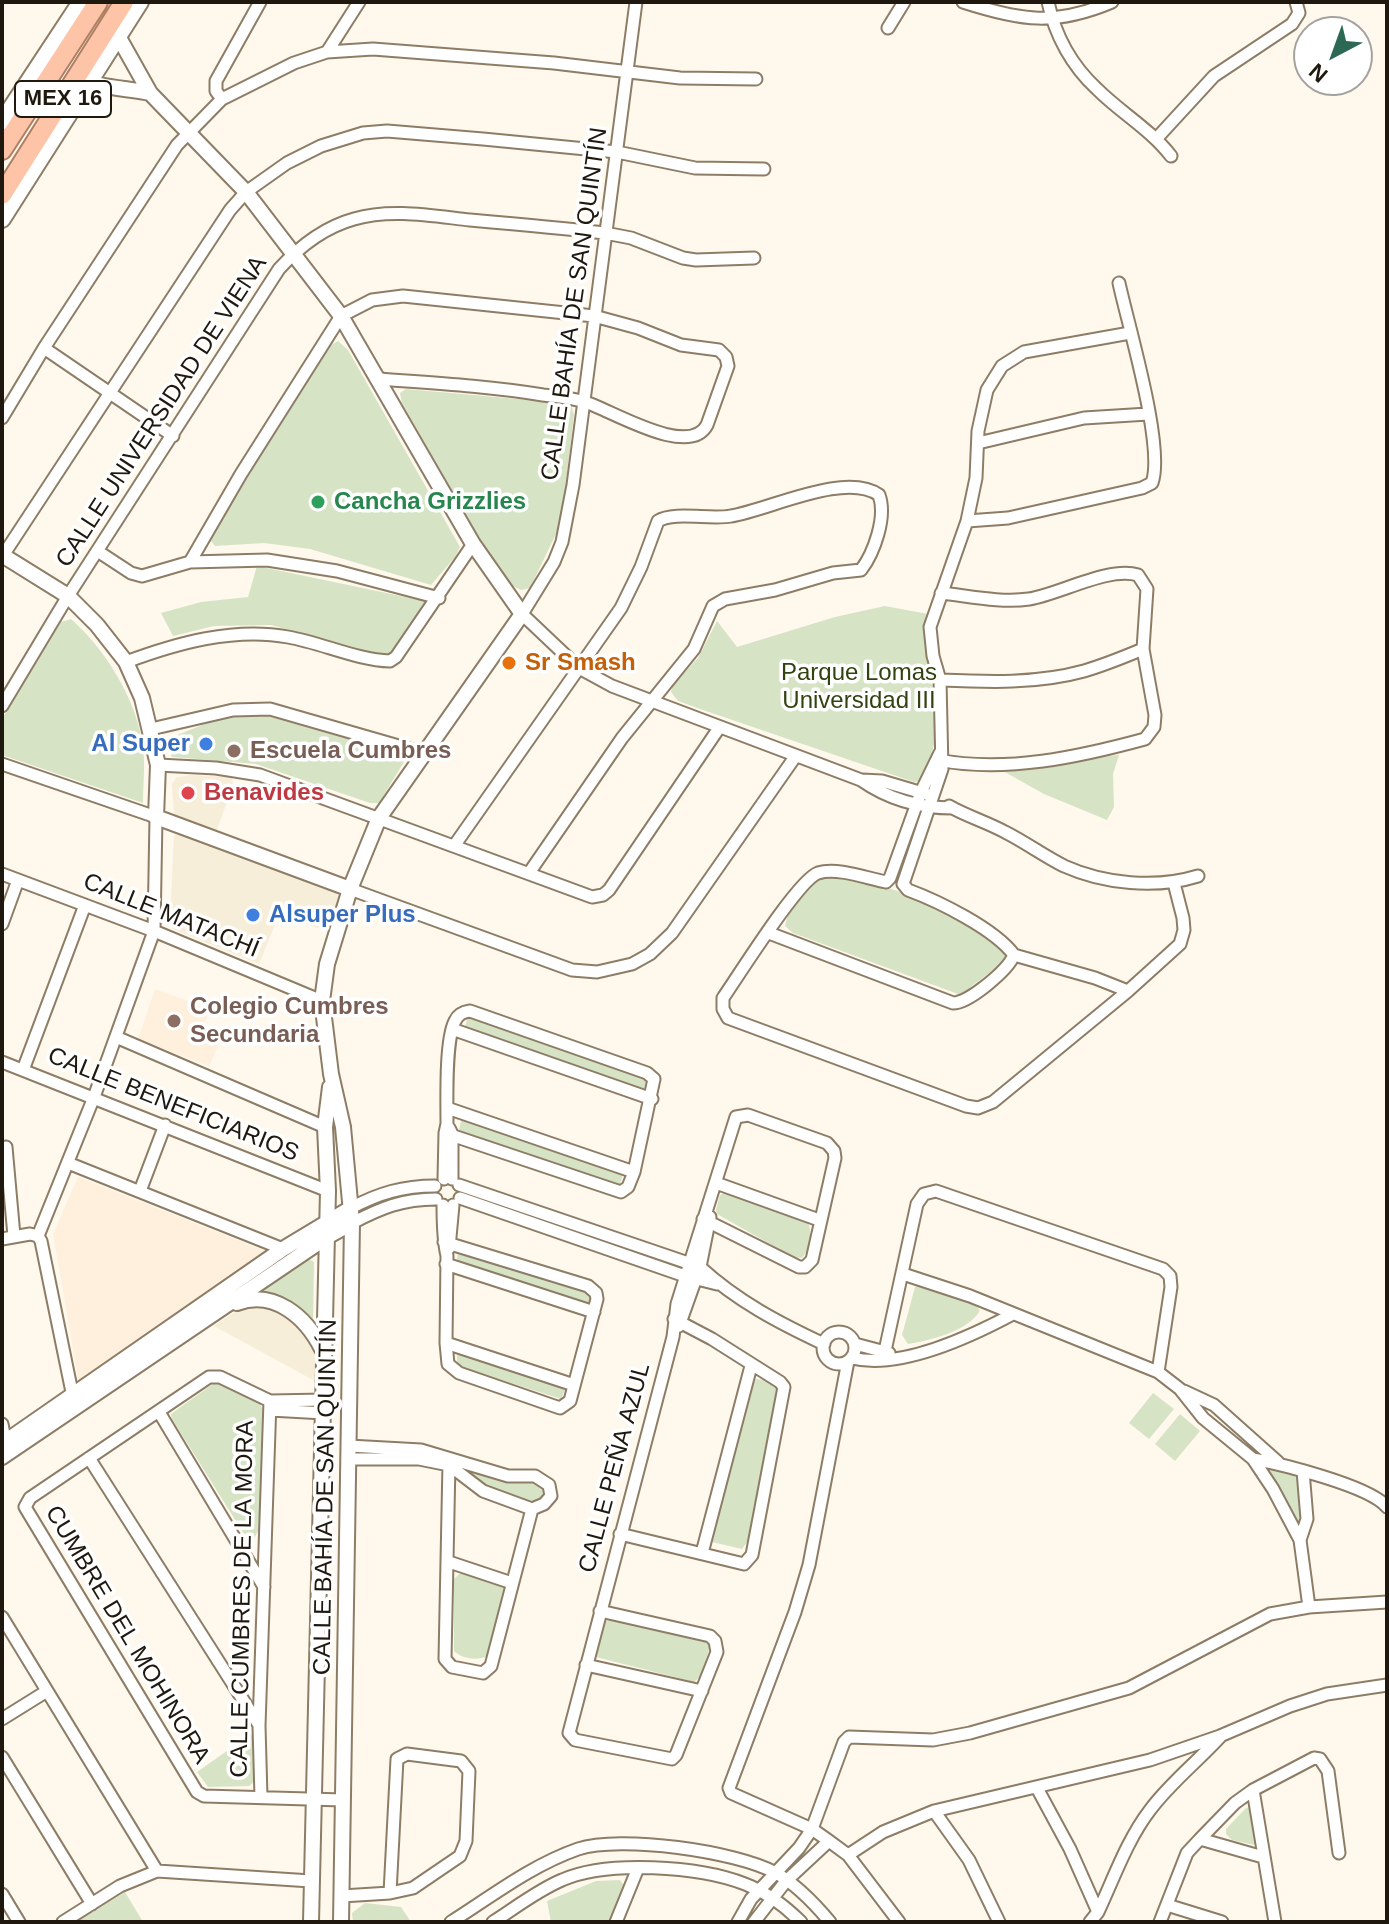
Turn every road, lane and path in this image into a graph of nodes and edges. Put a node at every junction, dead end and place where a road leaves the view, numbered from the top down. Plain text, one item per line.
1 (98, 2) edge
2 (124, 2) edge
3 (140, 2) edge
4 (260, 2) edge
5 (359, 2) edge
6 (636, 2) edge
7 (904, 2) edge
8 (963, 2) edge
9 (1048, 2) edge
10 (1112, 2) edge
11 (1296, 2) edge
12 (73, 6) edge
13 (1052, 20) junction
14 (888, 28) dead end
15 (113, 32) junction
16 (327, 52) junction
17 (54, 70) junction
18 (629, 72) junction
19 (756, 79) dead end
20 (82, 80) junction
21 (150, 93) junction
22 (222, 99) junction
23 (2, 122) edge
24 (2, 129) edge
25 (189, 132) junction
26 (41, 133) junction
27 (1157, 138) junction
28 (2, 150) edge
29 (617, 152) junction
30 (1171, 156) dead end
31 (764, 169) dead end
32 (21, 189) junction
33 (246, 192) junction
34 (2, 195) edge
35 (2, 219) edge
36 (605, 233) junction
37 (293, 253) junction
38 (754, 258) dead end
39 (1119, 283) dead end
40 (341, 316) junction
41 (594, 316) junction
42 (1130, 333) junction
43 (44, 348) junction
44 (378, 379) junction
45 (108, 393) junction
46 (584, 402) junction
47 (1148, 414) junction
48 (2, 418) edge
49 (173, 436) junction
50 (978, 443) junction
51 (967, 521) junction
52 (473, 544) junction
53 (99, 552) junction
54 (2, 556) edge
55 (190, 562) junction
56 (941, 593) junction
57 (68, 596) junction
58 (439, 598) junction
59 (522, 614) junction
60 (1143, 649) junction
61 (126, 662) junction
62 (579, 668) junction
63 (940, 680) junction
64 (651, 701) junction
65 (2, 706) edge
66 (719, 728) junction
67 (151, 729) junction
68 (423, 753) junction
69 (795, 757) junction
70 (939, 758) junction
71 (2, 764) edge
72 (158, 765) junction
73 (861, 780) junction
74 (921, 792) junction
75 (932, 802) junction
76 (917, 805) junction
77 (156, 817) junction
78 (379, 818) junction
79 (454, 846) junction
80 (529, 873) junction
81 (2, 874) edge
82 (1198, 876) dead end
83 (18, 880) junction
84 (1174, 883) junction
85 (350, 889) junction
86 (85, 905) junction
87 (2, 924) edge
88 (154, 931) junction
89 (769, 933) junction
90 (1014, 955) junction
91 (1128, 991) junction
92 (322, 1001) junction
93 (452, 1029) junction
94 (116, 1037) junction
95 (2, 1062) edge
96 (23, 1070) junction
97 (331, 1074) junction
98 (94, 1097) junction
99 (652, 1099) junction
100 (447, 1108) junction
101 (165, 1125) junction
102 (325, 1127) junction
103 (448, 1130) junction
104 (6, 1147) dead end
105 (68, 1163) junction
106 (634, 1172) junction
107 (716, 1183) junction
108 (140, 1191) junction
109 (328, 1191) junction
110 (448, 1192) junction
111 (351, 1208) junction
112 (327, 1220) junction
113 (707, 1220) junction
114 (819, 1220) junction
115 (352, 1223) junction
116 (38, 1236) junction
117 (8, 1237) edge
118 (327, 1237) junction
119 (447, 1243) junction
120 (637, 1245) junction
121 (283, 1249) junction
122 (633, 1258) junction
123 (446, 1260) junction
124 (695, 1264) junction
125 (903, 1274) junction
126 (691, 1278) junction
127 (719, 1284) junction
128 (217, 1304) junction
129 (594, 1312) junction
130 (1013, 1314) junction
131 (678, 1320) junction
132 (446, 1343) junction
133 (824, 1344) junction
134 (855, 1344) junction
135 (324, 1353) junction
136 (888, 1356) junction
137 (850, 1359) junction
138 (751, 1366) junction
139 (1158, 1372) junction
140 (574, 1385) junction
141 (1180, 1389) junction
142 (74, 1404) junction
143 (270, 1406) junction
144 (324, 1406) junction
145 (159, 1412) junction
146 (2, 1424) edge
147 (4, 1449) edge
148 (348, 1453) junction
149 (89, 1458) junction
150 (1253, 1459) junction
151 (449, 1461) junction
152 (1281, 1464) junction
153 (1303, 1471) junction
154 (1387, 1507) edge
155 (532, 1509) junction
156 (620, 1534) junction
157 (1300, 1540) junction
158 (702, 1553) junction
159 (449, 1562) junction
160 (512, 1583) junction
161 (265, 1588) junction
162 (1387, 1602) edge
163 (1309, 1607) junction
164 (600, 1611) junction
165 (2, 1617) edge
166 (586, 1665) junction
167 (1387, 1685) edge
168 (47, 1691) junction
169 (702, 1691) junction
170 (2, 1719) edge
171 (259, 1726) junction
172 (1220, 1736) junction
173 (2, 1757) edge
174 (1037, 1788) junction
175 (1253, 1790) junction
176 (261, 1797) junction
177 (315, 1798) junction
178 (343, 1800) junction
179 (934, 1811) junction
180 (812, 1829) junction
181 (1200, 1839) junction
182 (829, 1841) junction
183 (1339, 1853) dead end
184 (848, 1855) junction
185 (1263, 1857) junction
186 (638, 1868) junction
187 (157, 1871) junction
188 (775, 1873) junction
189 (311, 1881) junction
190 (786, 1881) junction
191 (759, 1889) junction
192 (390, 1893) junction
193 (2, 1894) edge
194 (342, 1896) junction
195 (772, 1897) junction
196 (92, 1904) junction
197 (1167, 1905) junction
198 (1098, 1912) junction
199 (19, 1922) edge
200 (63, 1922) edge
201 (311, 1922) edge
202 (341, 1922) edge
203 (451, 1922) edge
204 (493, 1922) edge
205 (616, 1922) edge
206 (738, 1922) edge
207 (754, 1922) edge
208 (801, 1922) edge
209 (830, 1922) edge
210 (899, 1922) edge
211 (999, 1922) edge
212 (1090, 1922) edge
213 (1160, 1922) edge
214 (1222, 1922) edge
215 (1275, 1922) edge

1 - 17 highway, MEX 16
2 - 15 highway, MEX 16
3 - 15 main road
4 - 22 street
5 - 16 street
6 - 18 street, CALLE BAHÍA DE SAN QUINTÍN
7 - 14 street
8 - 13 street
9 - 13 street
10 - 13 street
11 - 27 street
12 - 23 main road
13 - 27 street
15 - 20 highway, MEX 16
15 - 21 street
16 - 18 street
16 - 22 street
17 - 24 highway
17 - 28 highway, MEX 16
18 - 19 street
18 - 29 street, CALLE BAHÍA DE SAN QUINTÍN
20 - 21 street
20 - 26 highway, MEX 16
20 - 32 main road
21 - 25 street
22 - 25 street
25 - 33 street
25 - 43 street
26 - 32 highway
26 - 34 highway, MEX 16
27 - 30 street
29 - 31 street
29 - 33 street
29 - 36 street, CALLE BAHÍA DE SAN QUINTÍN
32 - 35 main road
33 - 37 street
33 - 45 street
36 - 37 street, CALLE UNIVERSIDAD DE VIENA
36 - 38 street, CALLE UNIVERSIDAD DE VIENA
36 - 41 street, CALLE BAHÍA DE SAN QUINTÍN
37 - 40 street
37 - 49 street, CALLE UNIVERSIDAD DE VIENA
39 - 42 street
40 - 41 street
40 - 44 street
40 - 55 street
41 - 46 street, CALLE BAHÍA DE SAN QUINTÍN
41 - 46 street
42 - 47 street
42 - 50 street
43 - 45 street
43 - 48 street
44 - 46 street
44 - 52 street
45 - 49 street
45 - 54 street
46 - 59 street, CALLE BAHÍA DE SAN QUINTÍN
47 - 50 street
47 - 51 street
49 - 53 street, CALLE UNIVERSIDAD DE VIENA
50 - 51 street
51 - 56 street
52 - 58 street
52 - 59 street
53 - 55 street
53 - 57 street, CALLE UNIVERSIDAD DE VIENA
54 - 57 street
55 - 58 street
56 - 60 street
56 - 63 street
57 - 61 street
57 - 65 street, CALLE UNIVERSIDAD DE VIENA
58 - 61 street
59 - 62 street
59 - 68 street, CALLE BAHÍA DE SAN QUINTÍN
60 - 63 street
60 - 70 street
61 - 67 street
62 - 64 street
62 - 64 street
62 - 79 street
63 - 70 street
64 - 66 street
64 - 80 street
66 - 69 street
66 - 80 street
67 - 68 street
67 - 72 street
68 - 78 street, CALLE BAHÍA DE SAN QUINTÍN
69 - 73 street
69 - 85 street
70 - 74 street
70 - 75 street
71 - 77 street
72 - 77 street
72 - 78 street
73 - 74 street
73 - 76 street
74 - 75 street
74 - 76 street
75 - 76 street
75 - 84 street
75 - 90 street
76 - 89 street
77 - 85 street
77 - 88 street
78 - 79 street
78 - 85 street, CALLE BAHÍA DE SAN QUINTÍN
79 - 80 street
81 - 83 street, CALLE MATACHÍ
82 - 84 street
83 - 86 street, CALLE MATACHÍ
83 - 87 street
84 - 91 street
85 - 92 street, CALLE BAHÍA DE SAN QUINTÍN
86 - 88 street, CALLE MATACHÍ
86 - 96 street
88 - 92 street, CALLE MATACHÍ
88 - 94 street
89 - 90 street
89 - 91 street
90 - 91 street
92 - 97 street, CALLE BAHÍA DE SAN QUINTÍN
93 - 99 street
93 - 99 street
93 - 100 street
94 - 98 street
94 - 102 street
95 - 96 street, CALLE BENEFICIARIOS
96 - 98 street, CALLE BENEFICIARIOS
97 - 102 street, CALLE BAHÍA DE SAN QUINTÍN
97 - 111 street, CALLE BAHÍA DE SAN QUINTÍN
98 - 101 street, CALLE BENEFICIARIOS
98 - 105 street
99 - 106 street
100 - 103 street
100 - 106 street
101 - 108 street
101 - 109 street, CALLE BENEFICIARIOS
102 - 109 street, CALLE BAHÍA DE SAN QUINTÍN
103 - 106 street
103 - 110 street
104 - 117 street
105 - 108 street
105 - 116 street
107 - 113 street, CALLE PEÑA AZUL
107 - 114 street
107 - 114 street, CALLE PEÑA AZUL
108 - 121 street
109 - 112 street, CALLE BAHÍA DE SAN QUINTÍN
110 - 111 street
110 - 115 street
110 - 119 street
110 - 120 street
110 - 122 street
111 - 112 street
111 - 115 street, CALLE BAHÍA DE SAN QUINTÍN
112 - 118 street, CALLE BAHÍA DE SAN QUINTÍN
112 - 121 street
113 - 114 street
113 - 124 street, CALLE PEÑA AZUL
115 - 118 street
115 - 148 street, CALLE BAHÍA DE SAN QUINTÍN
116 - 117 street
116 - 142 street
118 - 128 street
118 - 135 street, CALLE BAHÍA DE SAN QUINTÍN
119 - 123 street
119 - 129 street
120 - 122 street
120 - 124 street
121 - 128 street
122 - 126 street
123 - 129 street
123 - 132 street
124 - 126 street, CALLE PEÑA AZUL
124 - 127 street
125 - 130 street
125 - 136 street
125 - 139 street
126 - 127 street
126 - 131 street, CALLE PEÑA AZUL
127 - 133 street
128 - 135 street
128 - 142 street
129 - 140 street
130 - 136 street
130 - 139 street
131 - 138 street
131 - 156 street, CALLE PEÑA AZUL
132 - 140 street
132 - 140 street
133 - 134 street
133 - 137 street
134 - 136 street
134 - 137 street
135 - 144 street, CALLE BAHÍA DE SAN QUINTÍN
136 - 137 street
137 - 180 street
138 - 158 street
138 - 158 street
139 - 141 street
141 - 150 street
141 - 152 street
142 - 147 street
143 - 144 street, CUMBRE DEL MOHINORA
143 - 145 street, CUMBRE DEL MOHINORA
143 - 161 street, CALLE CUMBRES DE LA MORA
144 - 177 street, CALLE BAHÍA DE SAN QUINTÍN
145 - 149 street, CUMBRE DEL MOHINORA
145 - 161 street
146 - 147 street
148 - 151 street
148 - 178 street, CALLE BAHÍA DE SAN QUINTÍN
149 - 171 street
149 - 176 street, CUMBRE DEL MOHINORA
150 - 152 street
150 - 157 street
151 - 155 street
151 - 155 street
151 - 159 street
152 - 153 street
153 - 154 street
153 - 157 street
155 - 160 street
156 - 158 street
156 - 164 street, CALLE PEÑA AZUL
157 - 163 street
159 - 160 street
159 - 160 street
161 - 171 street, CALLE CUMBRES DE LA MORA
162 - 163 street
163 - 180 street
164 - 166 street, CALLE PEÑA AZUL
164 - 169 street, CALLE PEÑA AZUL
165 - 168 street
166 - 169 street
166 - 169 street, CALLE PEÑA AZUL
167 - 172 street
168 - 170 street
168 - 187 street
171 - 176 street, CALLE CUMBRES DE LA MORA
172 - 174 street
172 - 198 street
173 - 196 street
174 - 179 street
174 - 198 street
175 - 181 street
175 - 183 street
175 - 185 street
176 - 177 street, CUMBRE DEL MOHINORA
177 - 178 street, CUMBRE DEL MOHINORA
177 - 189 street, CALLE BAHÍA DE SAN QUINTÍN
178 - 194 street, CALLE BAHÍA DE SAN QUINTÍN
179 - 184 street
179 - 211 street
180 - 182 street
180 - 188 street
181 - 185 street
181 - 197 street
182 - 184 street
182 - 190 street
184 - 210 street
185 - 215 street
186 - 191 street
186 - 204 street
186 - 205 street
187 - 189 street
187 - 196 street
188 - 190 street
188 - 191 street
188 - 203 street
189 - 201 street, CALLE BAHÍA DE SAN QUINTÍN
190 - 195 street
190 - 209 street
191 - 195 street
191 - 206 street
192 - 192 street
192 - 194 street
193 - 199 street
194 - 202 street, CALLE BAHÍA DE SAN QUINTÍN
195 - 207 street
195 - 208 street
196 - 200 street
197 - 213 street
197 - 214 street
198 - 212 street

